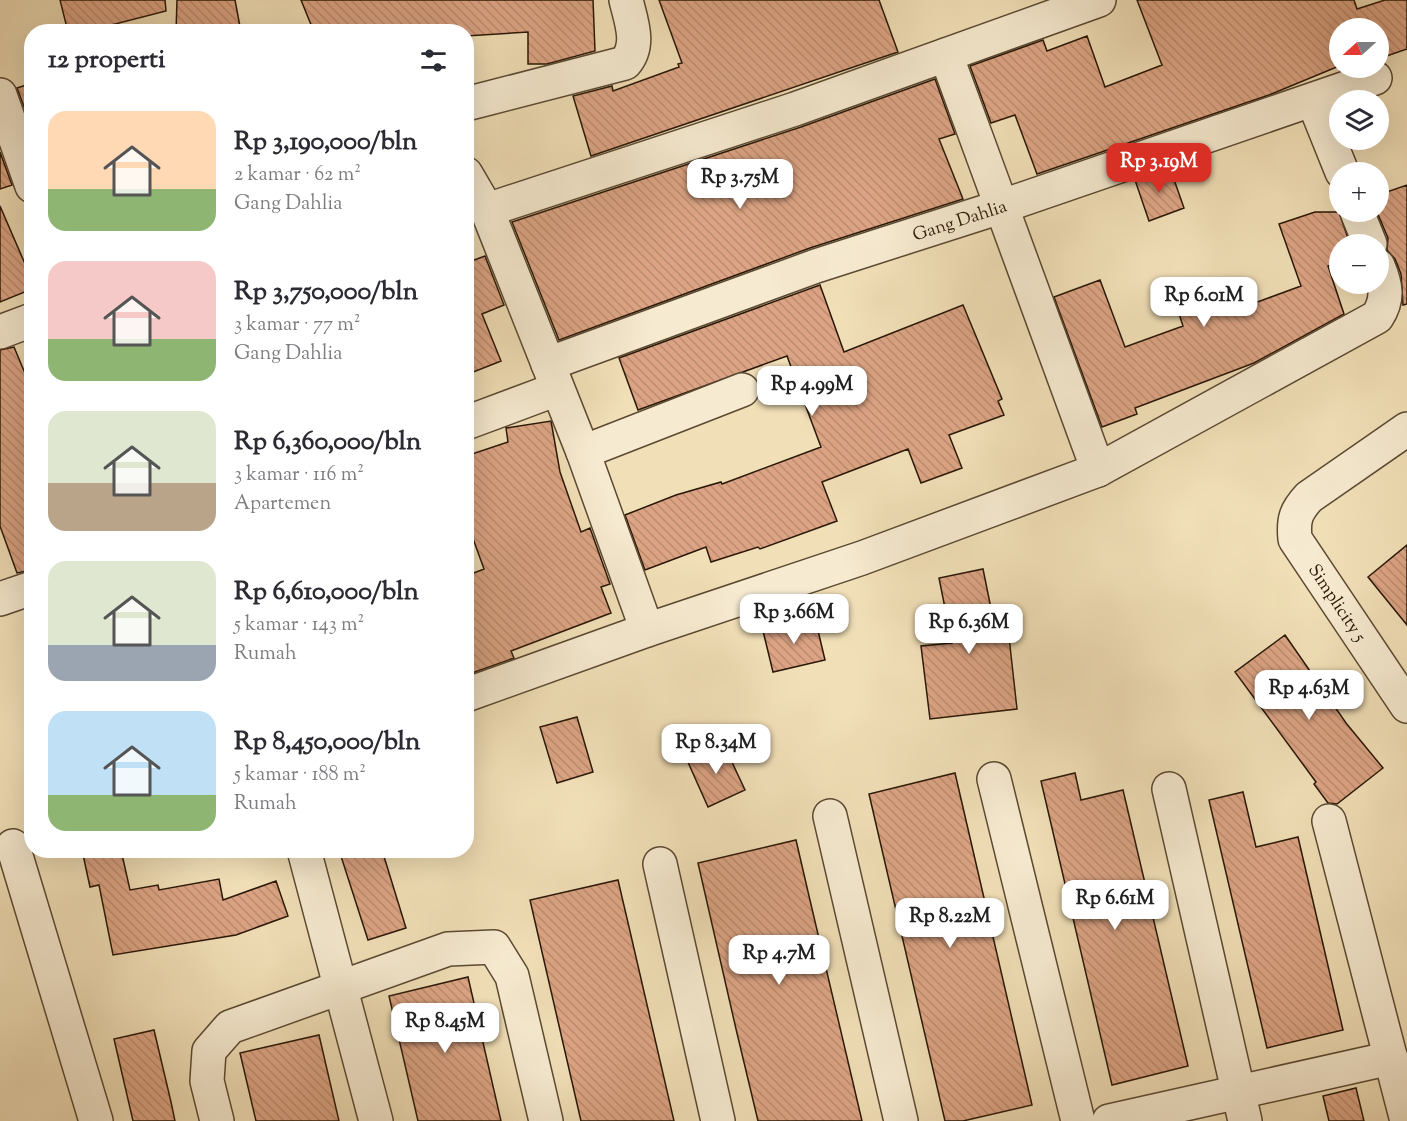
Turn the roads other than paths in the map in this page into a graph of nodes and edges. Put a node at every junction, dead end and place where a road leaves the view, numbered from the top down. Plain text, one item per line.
1 (1099, 0) edge
2 (628, 1) edge
3 (946, 54) junction
4 (1375, 78) dead end
5 (0, 95) edge
6 (1313, 100) junction
7 (474, 102) edge
8 (1338, 162) edge
9 (24, 163) edge
10 (474, 188) edge
11 (1000, 207) junction
12 (487, 210) junction
13 (1386, 294) edge
14 (24, 323) edge
15 (0, 332) edge
16 (552, 377) junction
17 (742, 390) dead end
18 (474, 419) edge
19 (1407, 429) edge
20 (583, 452) junction
21 (1098, 470) junction
22 (24, 591) edge
23 (0, 599) edge
24 (647, 630) junction
25 (474, 692) edge
26 (1407, 706) edge
27 (994, 779) dead end
28 (1169, 789) dead end
29 (830, 816) dead end
30 (1329, 822) dead end
31 (15, 846) edge
32 (306, 858) edge
33 (660, 864) dead end
34 (342, 986) junction
35 (1391, 1059) junction
36 (1242, 1107) edge
37 (96, 1121) edge
38 (217, 1121) edge
39 (376, 1121) edge
40 (546, 1121) edge
41 (718, 1121) edge
42 (901, 1121) edge
43 (1077, 1121) edge
44 (1109, 1121) edge
45 (1407, 1121) edge

1 - 3 street
2 - 7 street
3 - 11 street
3 - 12 street
4 - 6 street, Gang Dahlia
5 - 9 street
6 - 8 street
6 - 11 street, Gang Dahlia
10 - 12 street
11 - 16 street, Gang Dahlia
11 - 21 street
12 - 16 street
13 - 21 street
14 - 15 street
16 - 18 street, Gang Dahlia
16 - 20 street
17 - 20 street
19 - 26 street, Simplicity 5
20 - 24 street
21 - 24 street
22 - 23 street
24 - 25 street
27 - 43 street
28 - 36 street
29 - 42 street
30 - 35 street
31 - 37 street
32 - 34 street
33 - 41 street
34 - 38 street
34 - 39 street
34 - 40 street
35 - 36 street
35 - 45 street
36 - 44 street

